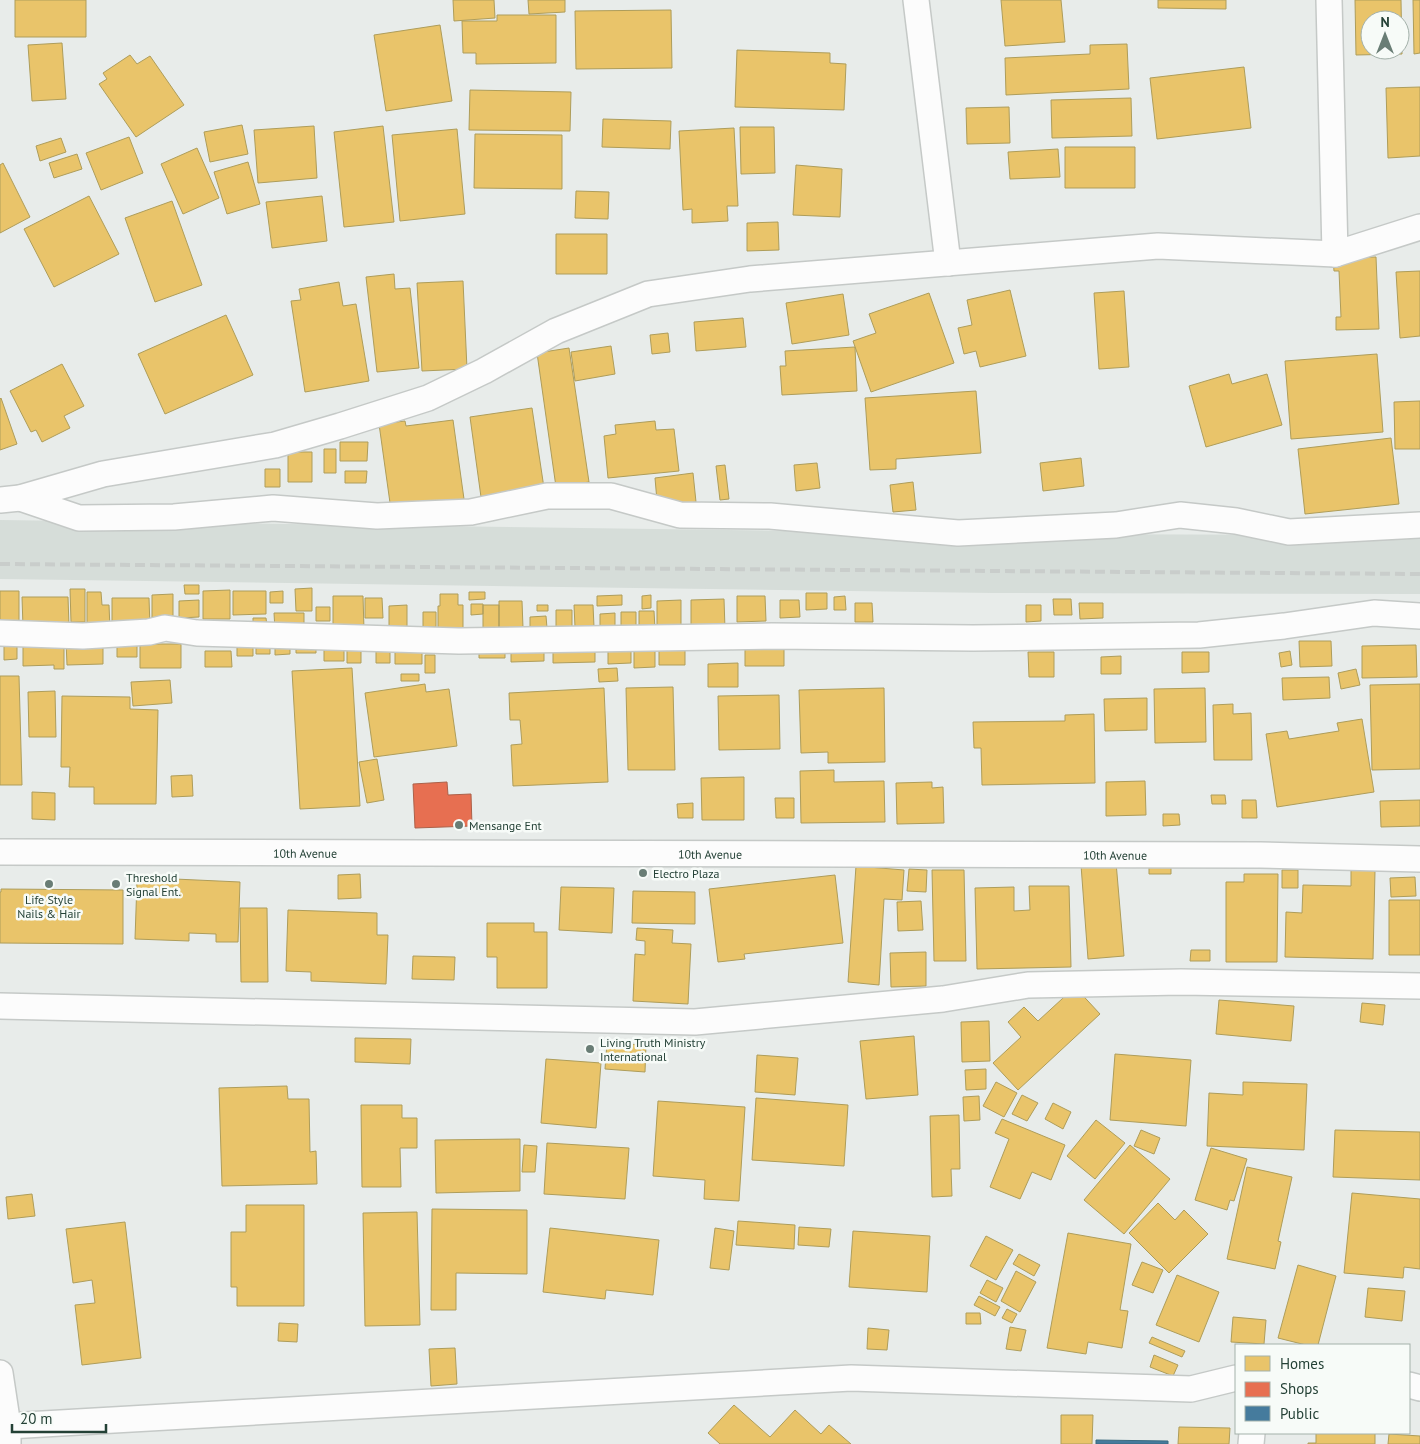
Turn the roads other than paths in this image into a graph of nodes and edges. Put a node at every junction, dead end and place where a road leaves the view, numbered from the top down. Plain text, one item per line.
1 (916, 0) edge
2 (1329, 0) edge
3 (1420, 227) edge
4 (1334, 254) junction
5 (948, 263) junction
6 (10, 499) edge
7 (1420, 525) edge
8 (1420, 616) edge
9 (0, 633) edge
10 (0, 852) edge
11 (1420, 859) edge
12 (1420, 986) edge
13 (0, 1006) edge
14 (0, 1373) edge
15 (1235, 1378) edge
16 (8, 1435) edge

1 - 5 street
2 - 4 street
3 - 4 street
4 - 5 street
5 - 6 street
6 - 7 street
8 - 9 street
10 - 11 street, 10th Avenue
12 - 13 street
14 - 16 street
15 - 16 street

